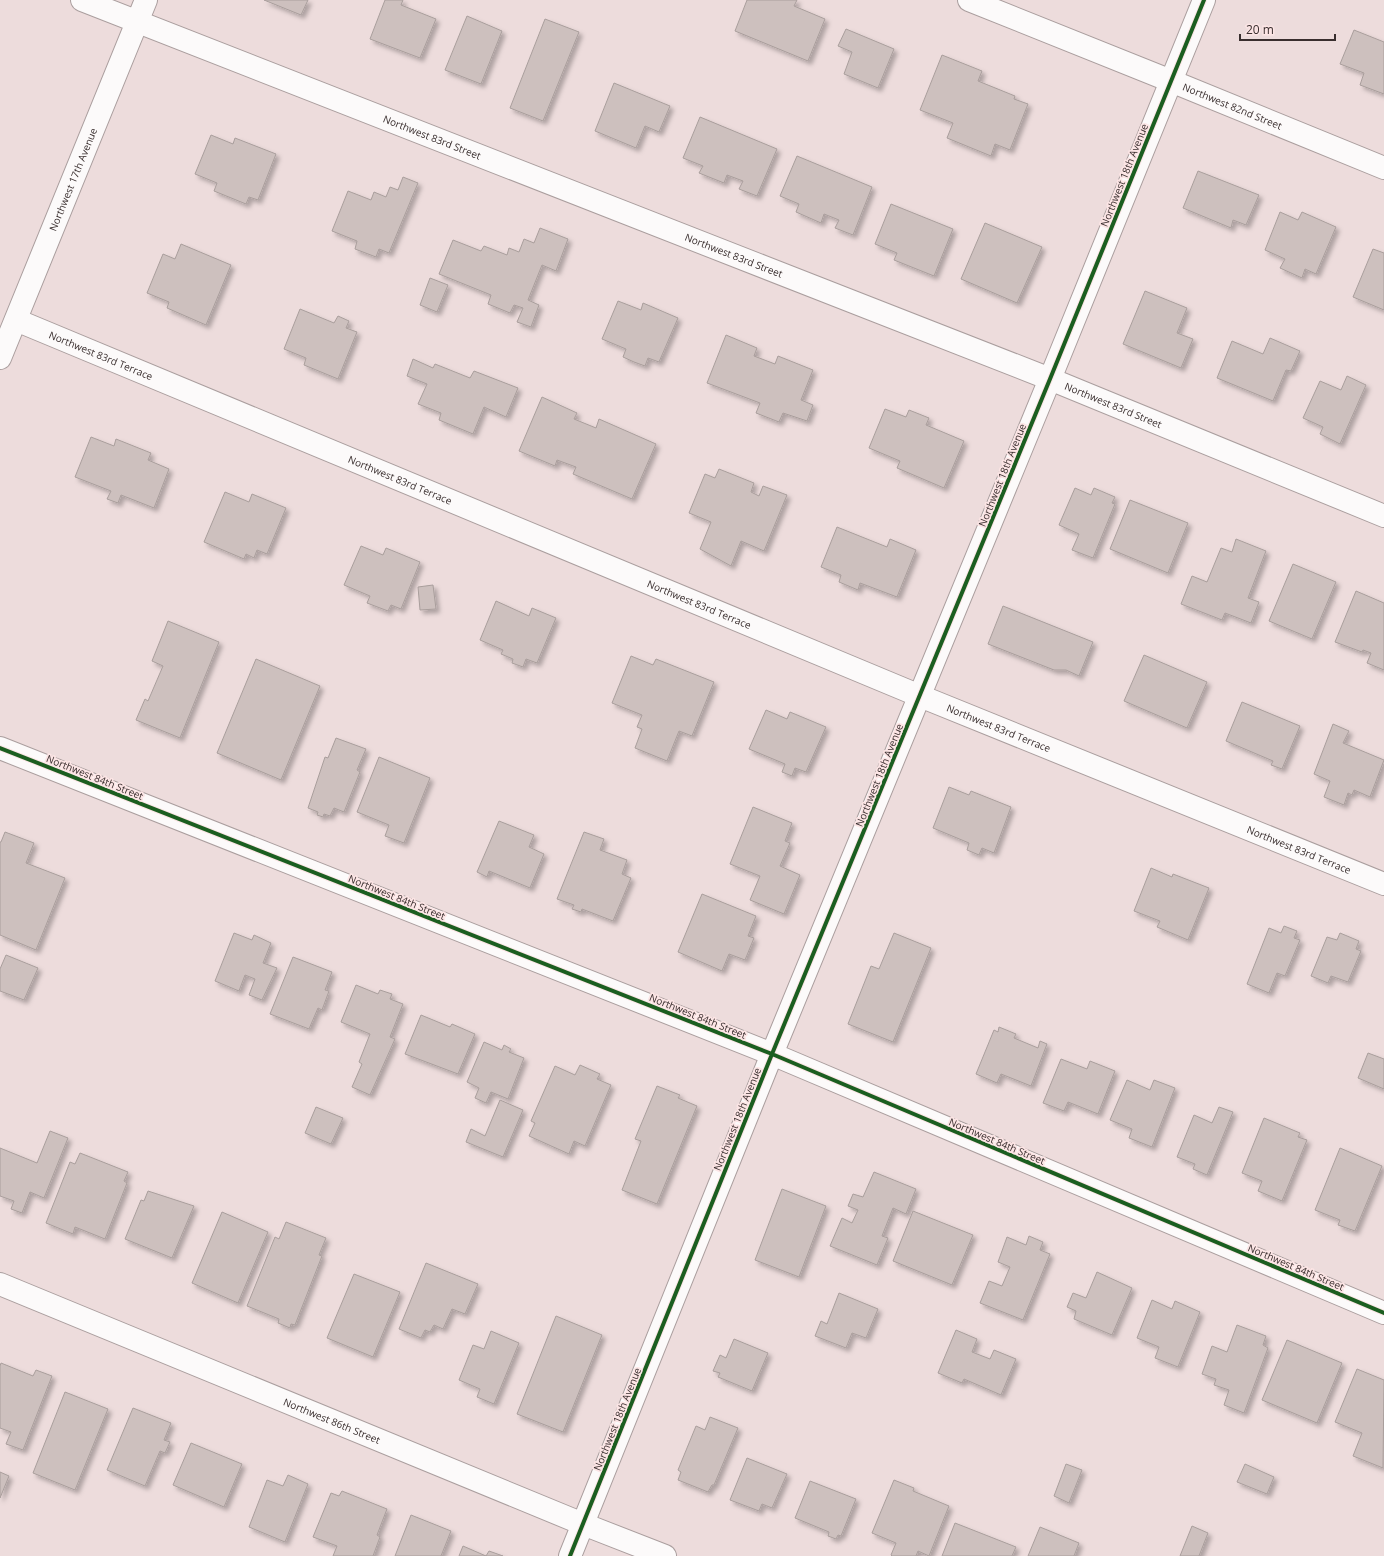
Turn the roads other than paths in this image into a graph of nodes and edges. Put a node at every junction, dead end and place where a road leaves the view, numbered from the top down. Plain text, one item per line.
1 (82, 0) edge
2 (146, 0) edge
3 (969, 0) edge
4 (1204, 0) edge
5 (137, 22) junction
6 (1171, 80) junction
7 (1384, 168) edge
8 (16, 320) junction
9 (0, 358) edge
10 (1050, 379) junction
11 (1384, 516) edge
12 (920, 696) junction
13 (0, 748) edge
14 (1384, 884) edge
15 (772, 1054) junction
16 (0, 1284) edge
17 (1384, 1313) edge
18 (584, 1524) junction
19 (570, 1556) edge
20 (665, 1556) edge

1 - 5 street, Northwest 83rd Street
2 - 5 street, Northwest 17th Avenue
3 - 6 street, Northwest 82nd Street
4 - 6 street, Northwest 18th Avenue
5 - 8 street, Northwest 17th Avenue
5 - 10 street, Northwest 83rd Street
6 - 7 street, Northwest 82nd Street
6 - 10 street, Northwest 18th Avenue
8 - 9 street, Northwest 17th Avenue
8 - 12 street, Northwest 83rd Terrace
10 - 11 street, Northwest 83rd Street
10 - 12 street, Northwest 18th Avenue
12 - 14 street, Northwest 83rd Terrace
12 - 15 street, Northwest 18th Avenue
13 - 15 street, Northwest 84th Street
15 - 17 street, Northwest 84th Street
15 - 18 street, Northwest 18th Avenue
16 - 18 street, Northwest 86th Street
18 - 19 street, Northwest 18th Avenue
18 - 20 street, Northwest 86th Street

